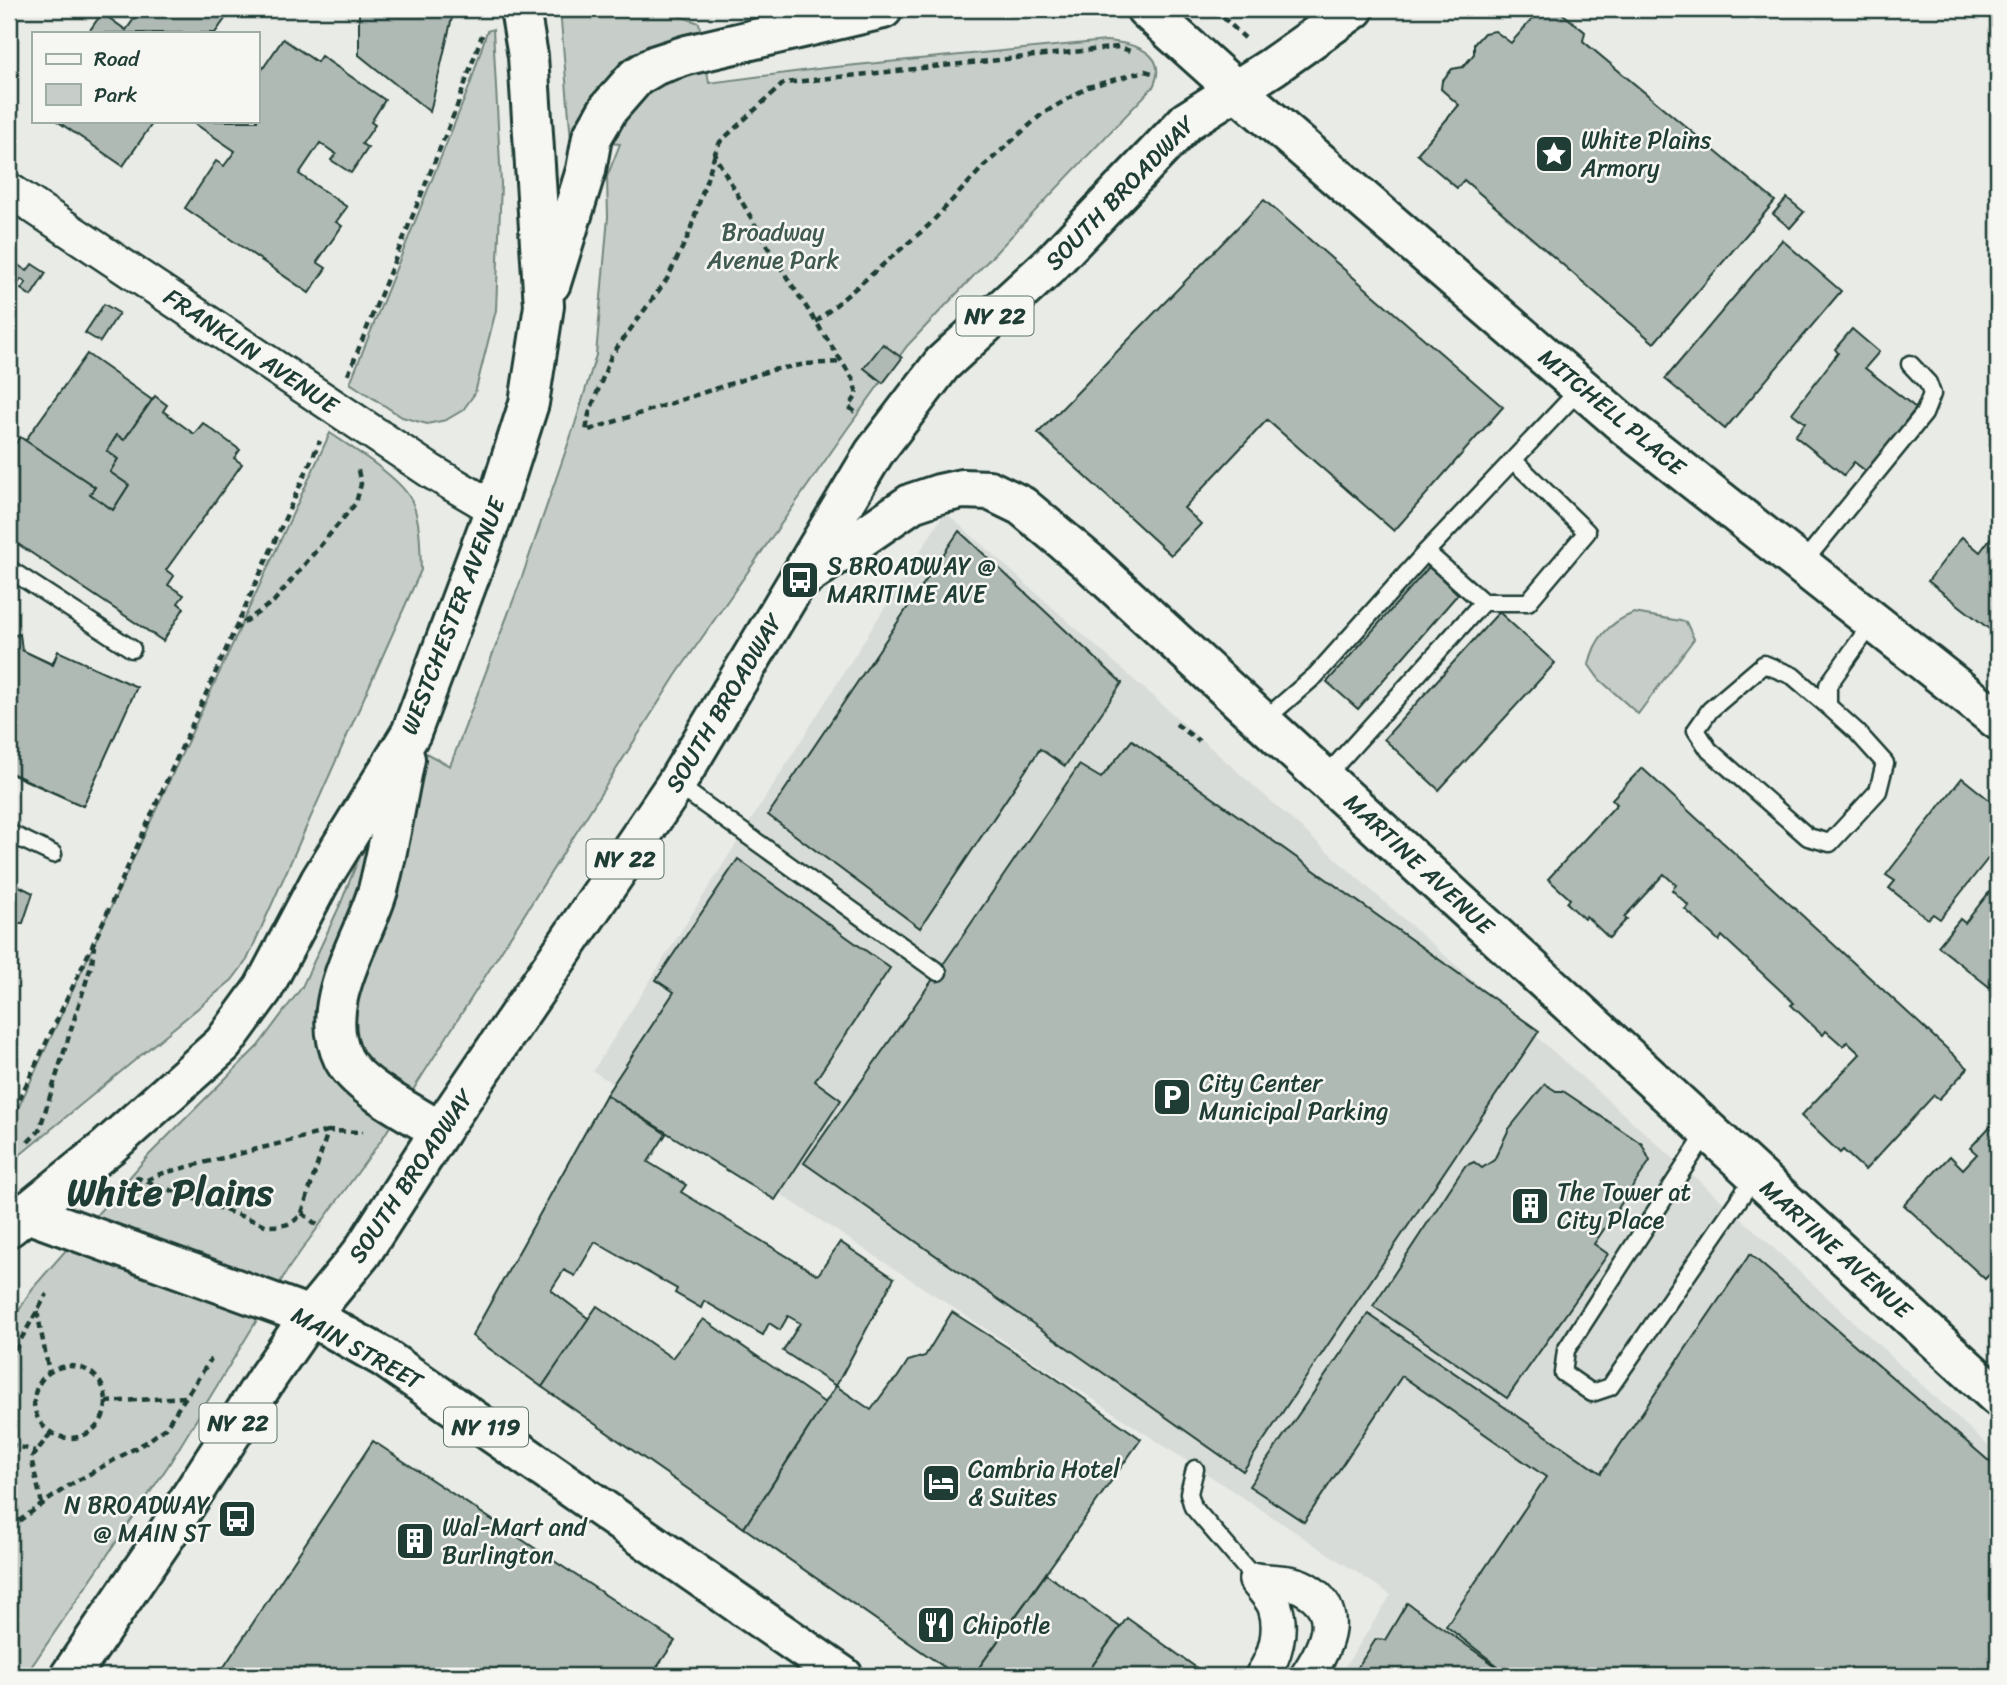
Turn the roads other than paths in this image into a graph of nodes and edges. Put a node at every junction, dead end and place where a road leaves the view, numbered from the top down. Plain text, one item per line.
1 (520, 9) edge
2 (883, 9) edge
3 (1146, 9) edge
4 (1354, 9) edge
5 (1236, 90) junction
6 (9, 190) edge
7 (544, 306) junction
8 (1910, 364) dead end
9 (1581, 388) junction
10 (1513, 460) junction
11 (495, 509) junction
12 (1426, 552) junction
13 (1801, 565) junction
14 (9, 569) edge
15 (800, 580) junction
16 (1483, 602) junction
17 (1873, 622) junction
18 (132, 649) dead end
19 (1828, 706) junction
20 (1998, 720) edge
21 (1263, 721) junction
22 (411, 733) junction
23 (1325, 778) junction
24 (676, 784) junction
25 (9, 834) edge
26 (53, 854) dead end
27 (938, 972) dead end
28 (440, 1131) junction
29 (1707, 1132) junction
30 (1755, 1176) junction
31 (14, 1215) edge
32 (310, 1317) junction
33 (1998, 1397) edge
34 (1195, 1469) dead end
35 (1256, 1580) junction
36 (70, 1676) edge
37 (843, 1676) edge
38 (1262, 1676) edge
39 (1307, 1676) edge

1 - 7 main road, WESTCHESTER AVENUE
2 - 7 main road
3 - 5 main road, MITCHELL PLACE
4 - 5 main road, SOUTH BROADWAY / NY 22
5 - 9 main road, MITCHELL PLACE
5 - 15 main road, SOUTH BROADWAY / NY 22
6 - 11 street, FRANKLIN AVENUE
7 - 11 main road, WESTCHESTER AVENUE
8 - 13 lane
9 - 10 lane
9 - 13 main road, MITCHELL PLACE
10 - 12 lane
10 - 16 lane
11 - 22 main road, WESTCHESTER AVENUE
12 - 16 lane
12 - 21 lane
13 - 17 main road, MITCHELL PLACE
14 - 18 lane
15 - 21 main road, MARTINE AVENUE
15 - 24 main road, SOUTH BROADWAY / NY 22
16 - 23 lane
17 - 19 lane
17 - 20 main road, MITCHELL PLACE
19 - 19 lane
21 - 23 main road, MARTINE AVENUE
22 - 28 main road
22 - 31 main road, WESTCHESTER AVENUE
23 - 29 main road, MARTINE AVENUE
24 - 27 lane
24 - 28 main road, SOUTH BROADWAY / NY 22
25 - 26 lane
28 - 32 main road, SOUTH BROADWAY / NY 22
29 - 30 main road, MARTINE AVENUE
29 - 30 lane
30 - 33 main road, MARTINE AVENUE
31 - 32 main road, MAIN STREET / NY 119
32 - 36 main road, NY 22
32 - 37 main road, MAIN STREET / NY 119
34 - 35 lane
35 - 38 street
35 - 39 street

